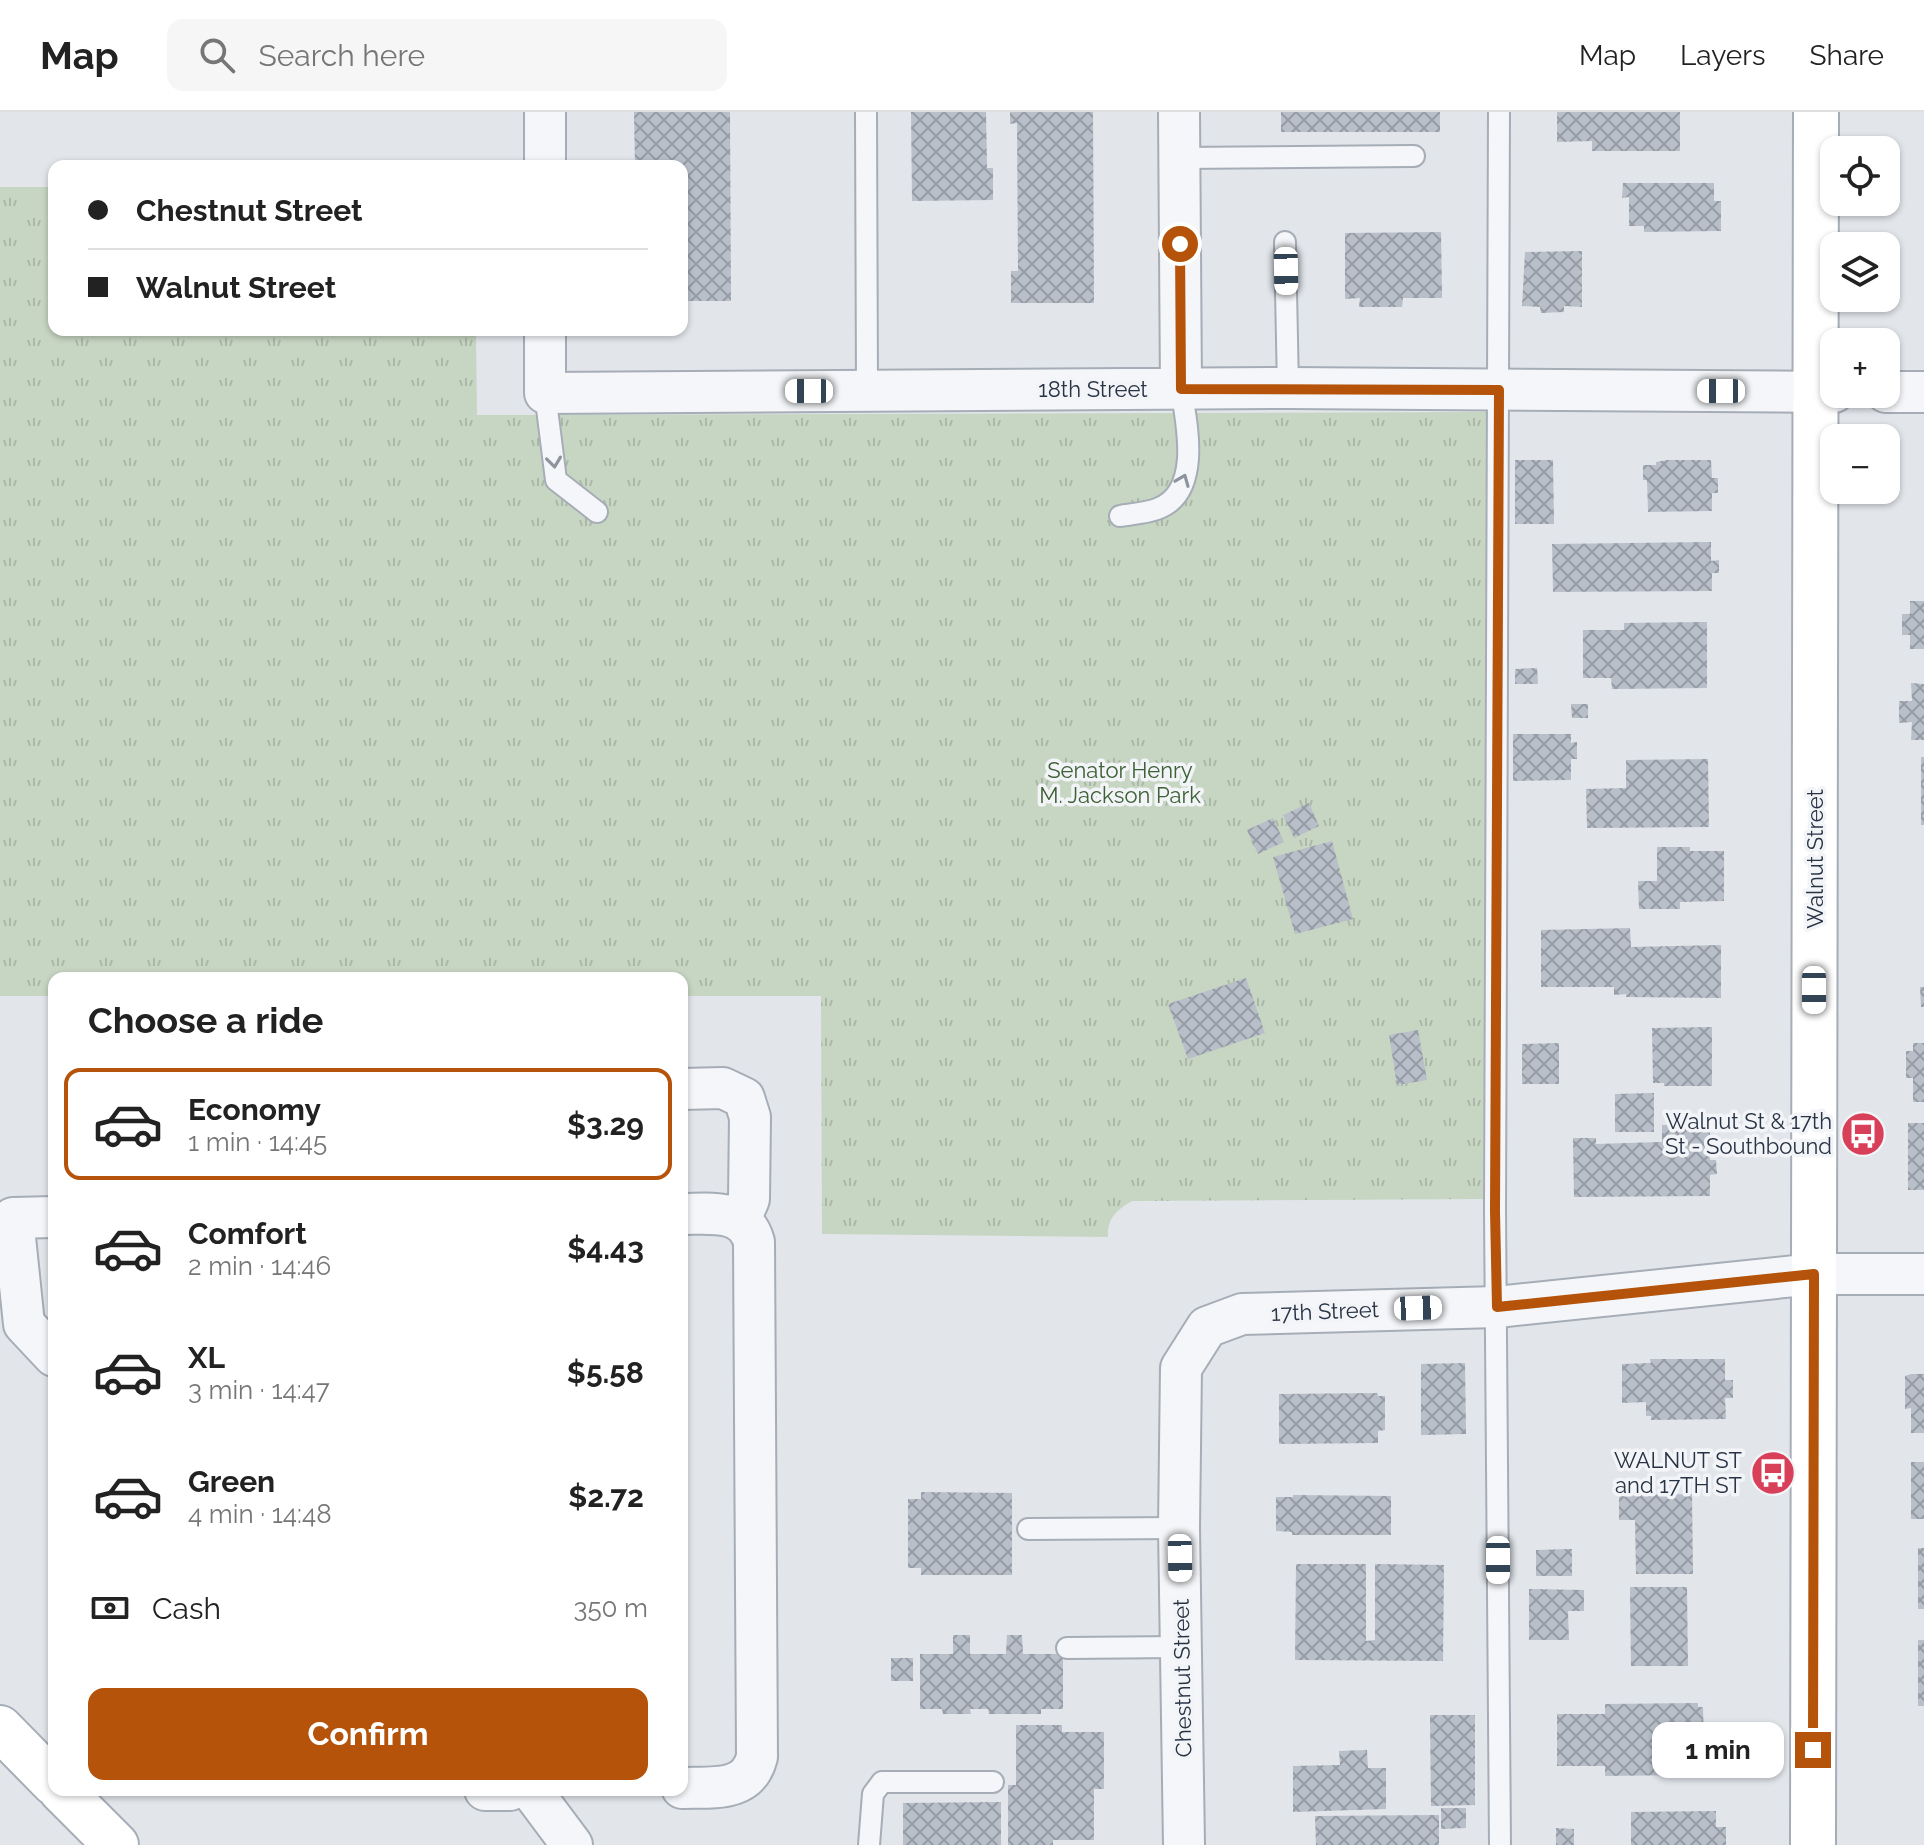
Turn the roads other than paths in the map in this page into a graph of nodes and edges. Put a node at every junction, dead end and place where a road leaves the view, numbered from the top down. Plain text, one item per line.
1 (545, 112) edge
2 (866, 112) edge
3 (1179, 112) edge
4 (1499, 112) edge
5 (1816, 112) edge
6 (1414, 156) dead end
7 (1179, 158) junction
8 (545, 160) edge
9 (1285, 242) dead end
10 (1823, 328) edge
11 (545, 336) edge
12 (1288, 388) junction
13 (1181, 389) junction
14 (867, 390) junction
15 (1499, 390) junction
16 (1820, 392) edge
17 (1900, 392) edge
18 (1924, 392) edge
19 (545, 393) junction
20 (1825, 408) edge
21 (597, 512) dead end
22 (1120, 516) dead end
23 (688, 1089) edge
24 (688, 1214) edge
25 (48, 1217) edge
26 (6, 1218) edge
27 (740, 1220) junction
28 (1814, 1274) junction
29 (1924, 1274) edge
30 (1497, 1307) junction
31 (1207, 1327) joint
32 (12, 1336) edge
33 (48, 1353) edge
34 (1179, 1528) junction
35 (1028, 1529) dead end
36 (1181, 1647) junction
37 (1067, 1648) dead end
38 (0, 1728) edge
39 (48, 1777) edge
40 (993, 1782) dead end
41 (688, 1788) edge
42 (67, 1796) edge
43 (535, 1796) edge
44 (116, 1845) edge
45 (572, 1845) edge
46 (869, 1845) edge
47 (1184, 1845) edge
48 (1500, 1845) edge
49 (1813, 1845) edge

1 - 8 street
2 - 14 lane
3 - 7 street
4 - 15 lane
5 - 10 main road, Walnut Street
6 - 7 lane
7 - 13 street
9 - 12 lane
11 - 19 street
12 - 13 street, 18th Street
12 - 15 street, 18th Street
13 - 14 street, 18th Street
22 -> 13 lane
14 - 19 street, 18th Street
15 - 16 street, 18th Street
15 - 30 lane
17 - 18 street
19 -> 21 lane
20 - 28 main road, Walnut Street
23 - 27 street
24 - 27 street
25 - 26 street
26 - 32 street
27 - 41 street
28 - 29 street, 17th Street
28 - 30 street, 17th Street
28 - 49 main road, Walnut Street
30 - 31 street, 17th Street
30 - 48 lane
31 - 34 street, Chestnut Street
32 - 33 street
34 - 35 lane
34 - 36 street, Chestnut Street
36 - 37 lane
36 - 47 street, Chestnut Street
38 - 39 main road
40 - 46 lane
42 - 44 main road
43 - 45 street

